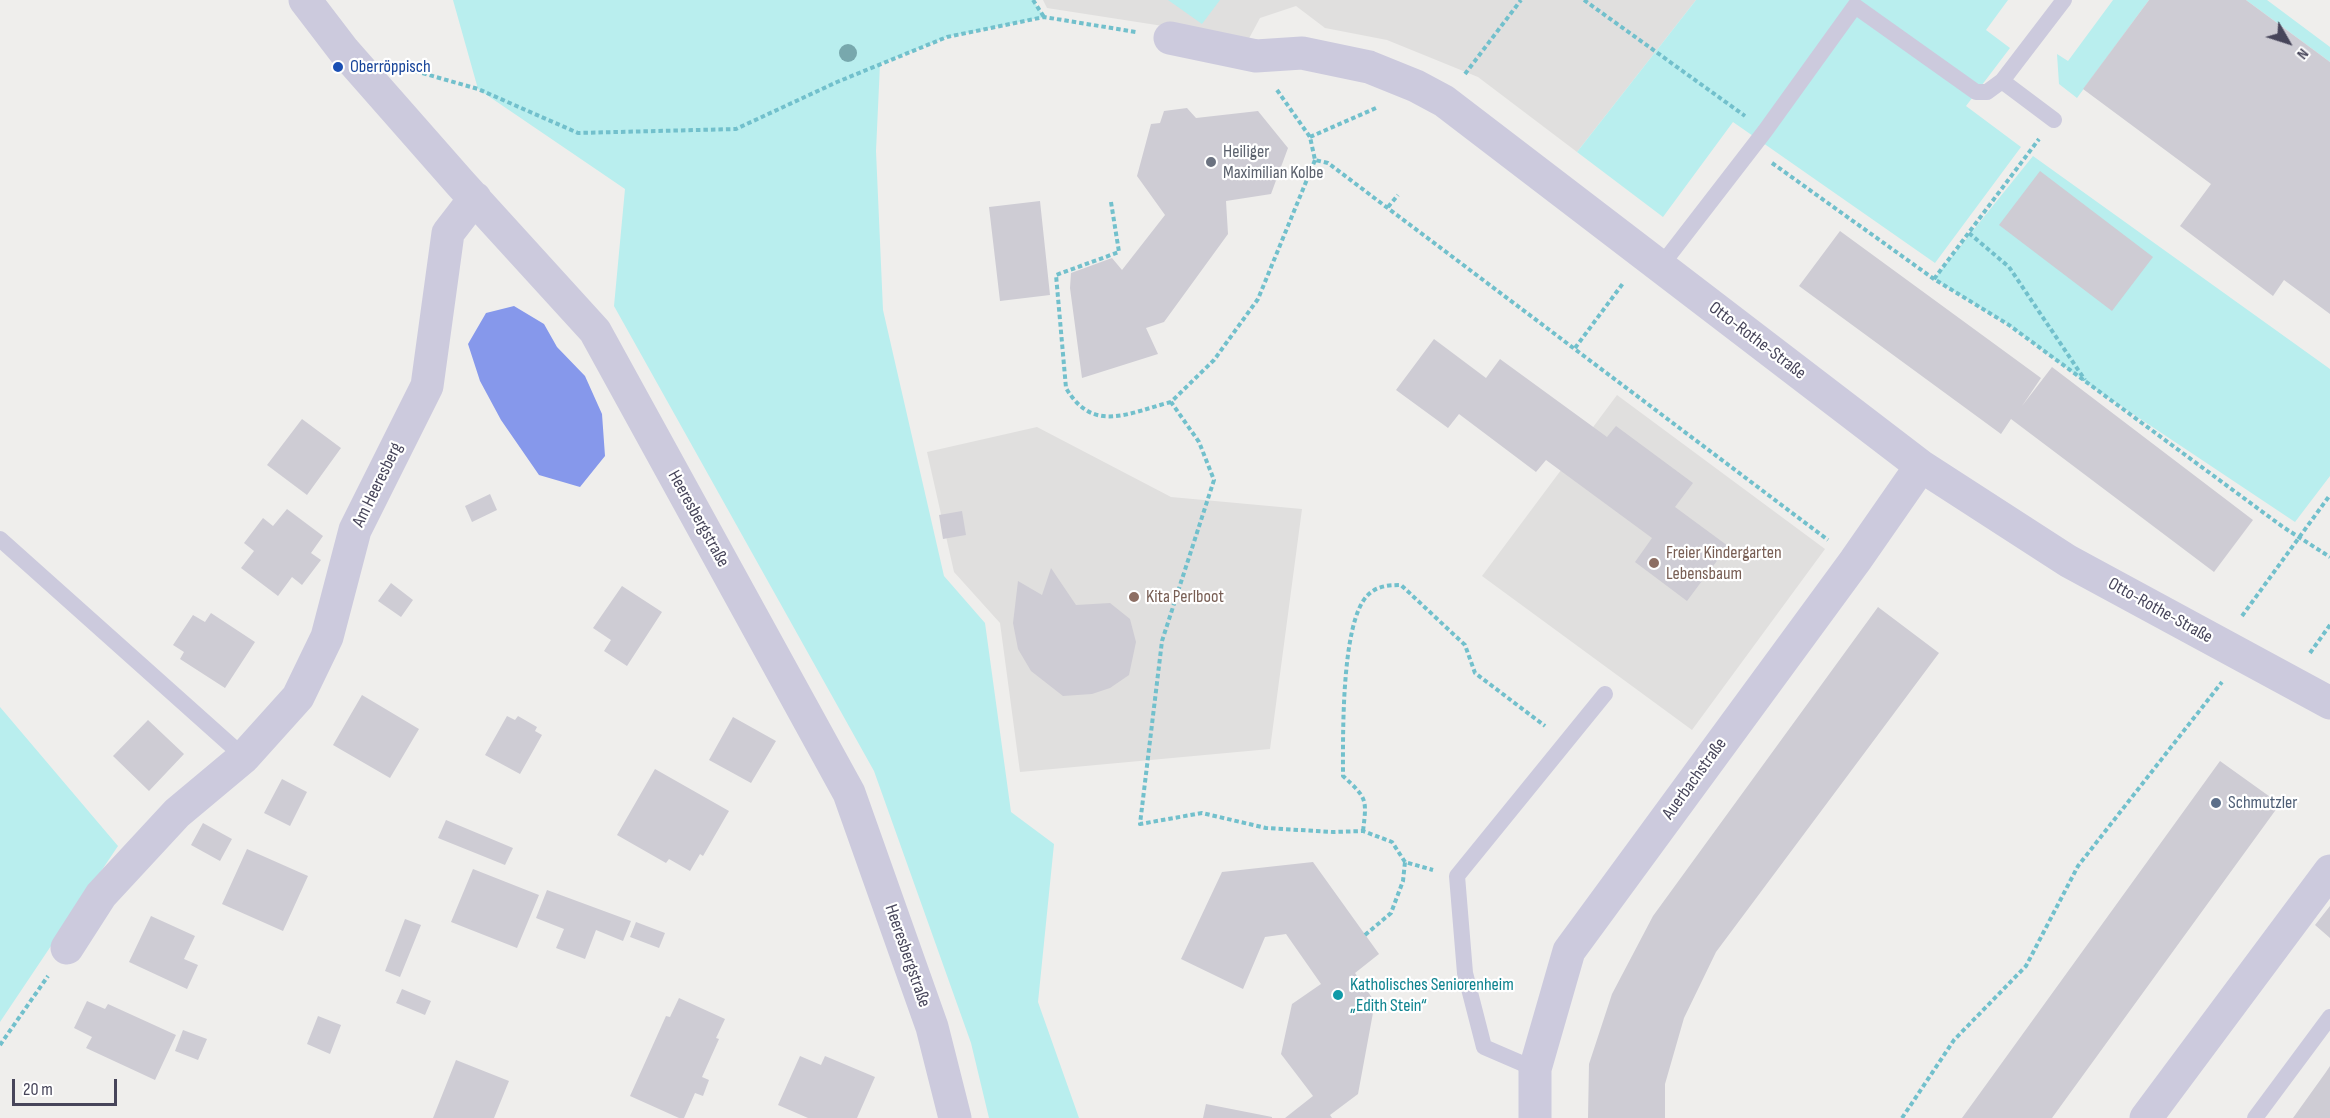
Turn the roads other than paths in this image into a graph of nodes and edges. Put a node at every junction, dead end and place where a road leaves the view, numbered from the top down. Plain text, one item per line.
1 (305, 0) edge
2 (2064, 0) edge
3 (1170, 38) road end
4 (2002, 81) junction
5 (2054, 120) road end
6 (475, 198) junction
7 (1660, 267) junction
8 (1921, 466) junction
9 (0, 539) edge
10 (1605, 694) dead end
11 (2330, 703) edge
12 (244, 757) junction
13 (2330, 871) edge
14 (67, 948) road end
15 (2330, 1017) edge
16 (1535, 1069) junction
17 (955, 1118) edge
18 (1535, 1118) edge
19 (2146, 1118) edge
20 (2255, 1118) edge

1 - 6 street, Heeresbergstraße
2 - 4 lane
3 - 7 street, Otto-Rothe-Straße
4 - 5 lane
4 - 7 lane
6 - 12 street, Am Heeresberg
6 - 17 street, Heeresbergstraße
7 - 8 street, Otto-Rothe-Straße
8 - 11 street, Otto-Rothe-Straße
8 - 16 street, Auerbachstraße
9 - 12 lane
10 - 16 lane
12 - 14 street, Am Heeresberg
13 - 19 street
15 - 20 lane
16 - 18 street, Auerbachstraße

